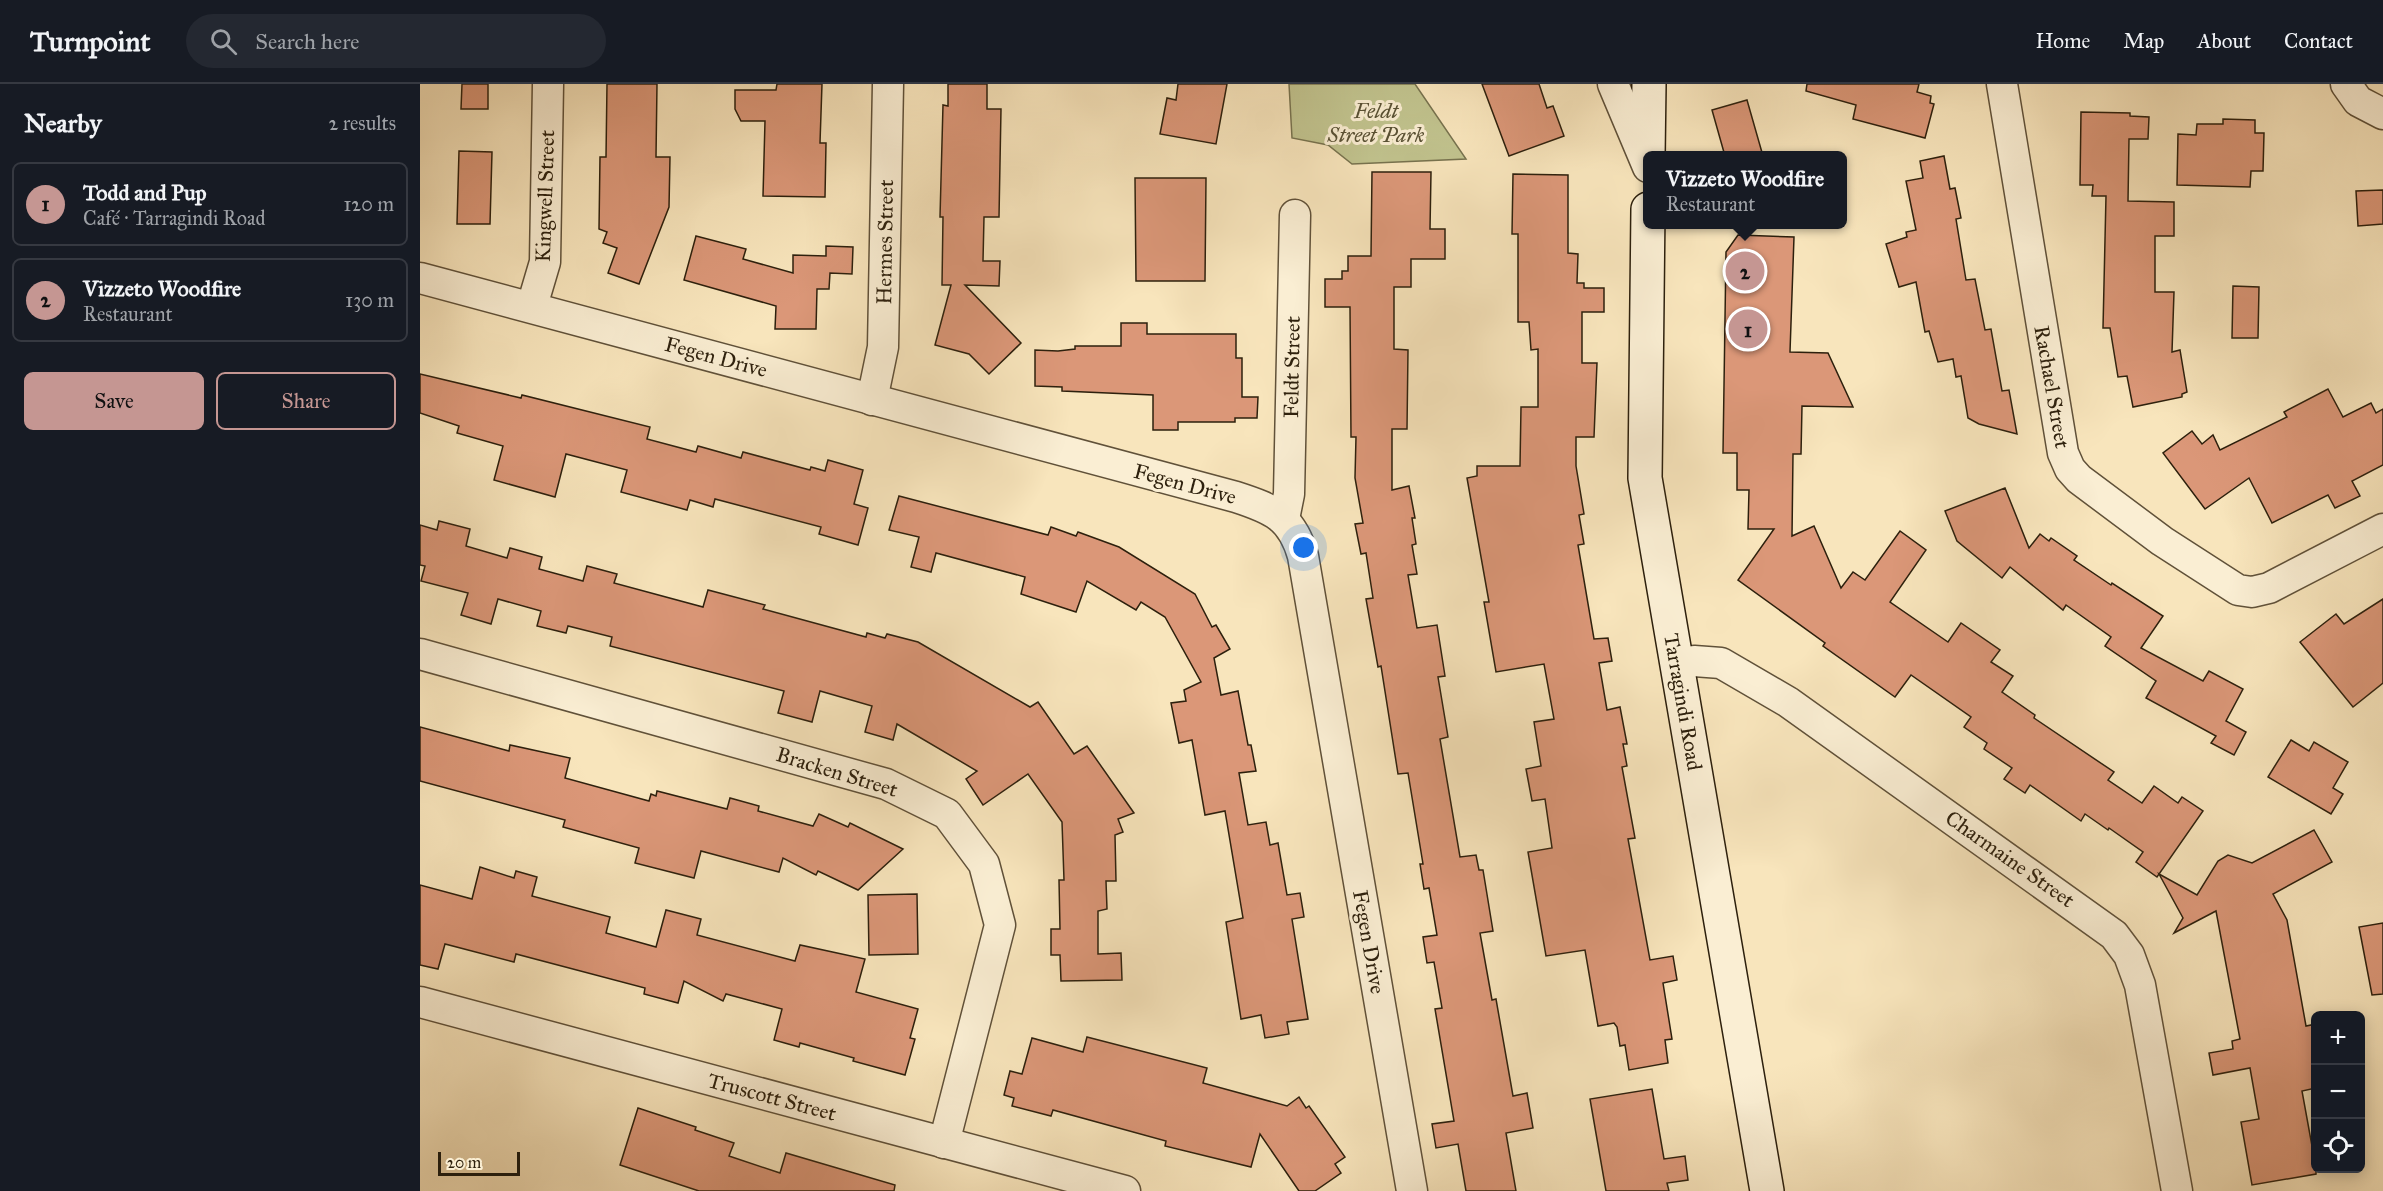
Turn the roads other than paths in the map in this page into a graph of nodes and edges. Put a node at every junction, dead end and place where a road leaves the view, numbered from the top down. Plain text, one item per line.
1 (548, 84) edge
2 (888, 84) edge
3 (1612, 84) edge
4 (1649, 84) edge
5 (2001, 84) edge
6 (2346, 84) edge
7 (2383, 114) edge
8 (1648, 151) edge
9 (1643, 158) edge
10 (1295, 215) dead end
11 (1647, 229) edge
12 (420, 278) edge
13 (532, 306) junction
14 (872, 400) junction
15 (1284, 519) junction
16 (2383, 529) edge
17 (420, 654) edge
18 (1677, 664) junction
19 (420, 1002) edge
20 (944, 1143) junction
21 (1074, 1184) edge
22 (1125, 1191) edge
23 (1412, 1191) edge
24 (1767, 1191) edge
25 (2177, 1191) edge

1 - 13 street, Kingwell Street
2 - 14 street, Hermes Street
3 - 9 street
4 - 8 street
5 - 16 street, Rachael Street
6 - 7 street
10 - 15 street, Feldt Street
11 - 18 street, Tarragindi Road
12 - 13 street, Fegen Drive
13 - 14 street, Fegen Drive
14 - 15 street, Fegen Drive
15 - 23 street, Fegen Drive
17 - 20 street, Bracken Street
18 - 24 street, Tarragindi Road
18 - 25 street, Charmaine Street
19 - 20 street, Truscott Street
20 - 21 street, Truscott Street
21 - 22 street, Truscott Street

